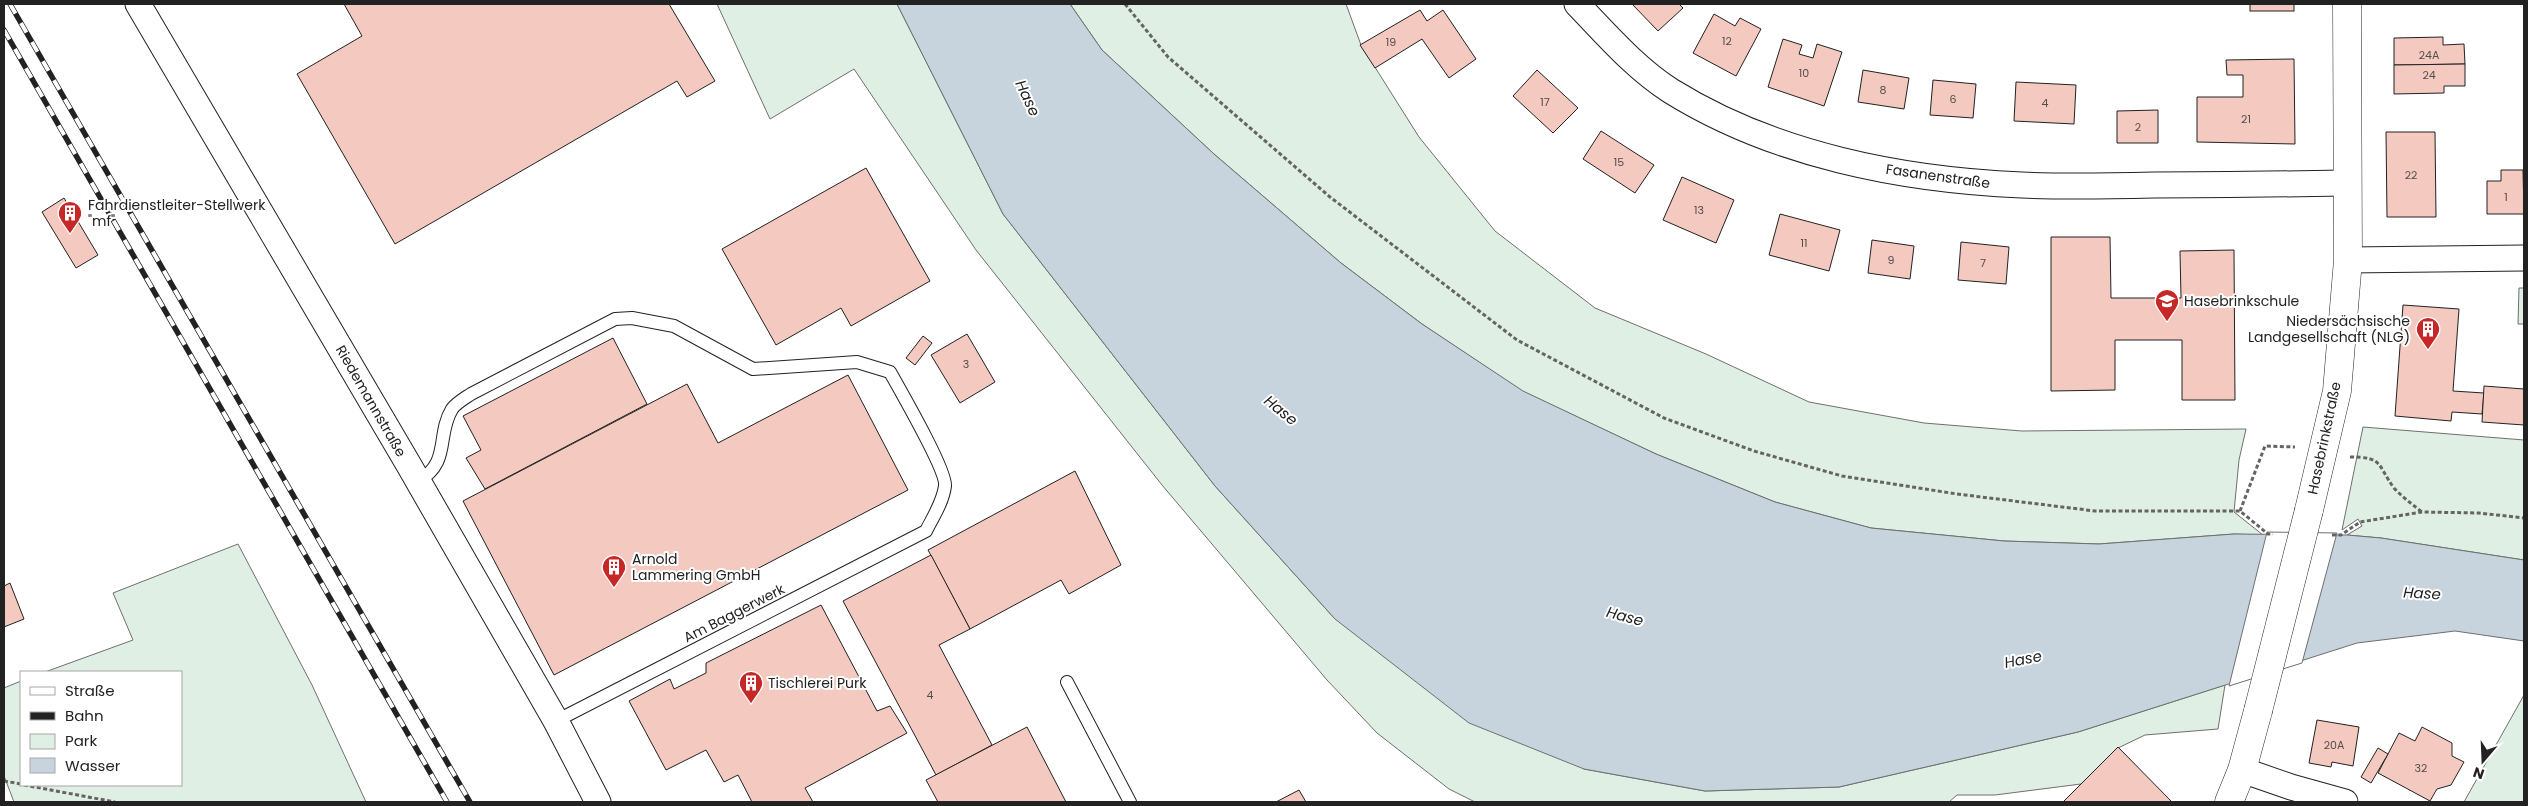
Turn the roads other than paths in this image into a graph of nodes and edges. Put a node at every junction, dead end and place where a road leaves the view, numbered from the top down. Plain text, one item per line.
1 (138, 4) edge
2 (1577, 4) edge
3 (2347, 4) edge
4 (2348, 183) junction
5 (2524, 258) edge
6 (2348, 260) junction
7 (418, 481) junction
8 (1067, 682) dead end
9 (556, 722) junction
10 (2242, 770) junction
11 (598, 802) edge
12 (1130, 802) edge
13 (2229, 802) edge
14 (2345, 802) edge

1 - 7 street, Riedemannstraße
2 - 4 street, Fasanenstraße
3 - 4 street, Hasebrinkstraße
4 - 6 street, Hasebrinkstraße
5 - 6 street
6 - 10 street, Hasebrinkstraße, bridge
7 - 9 street, Riedemannstraße
7 - 9 lane, Am Baggerwerk
8 - 12 lane
9 - 11 street, Riedemannstraße
10 - 13 street, Hasebrinkstraße
10 - 14 street

